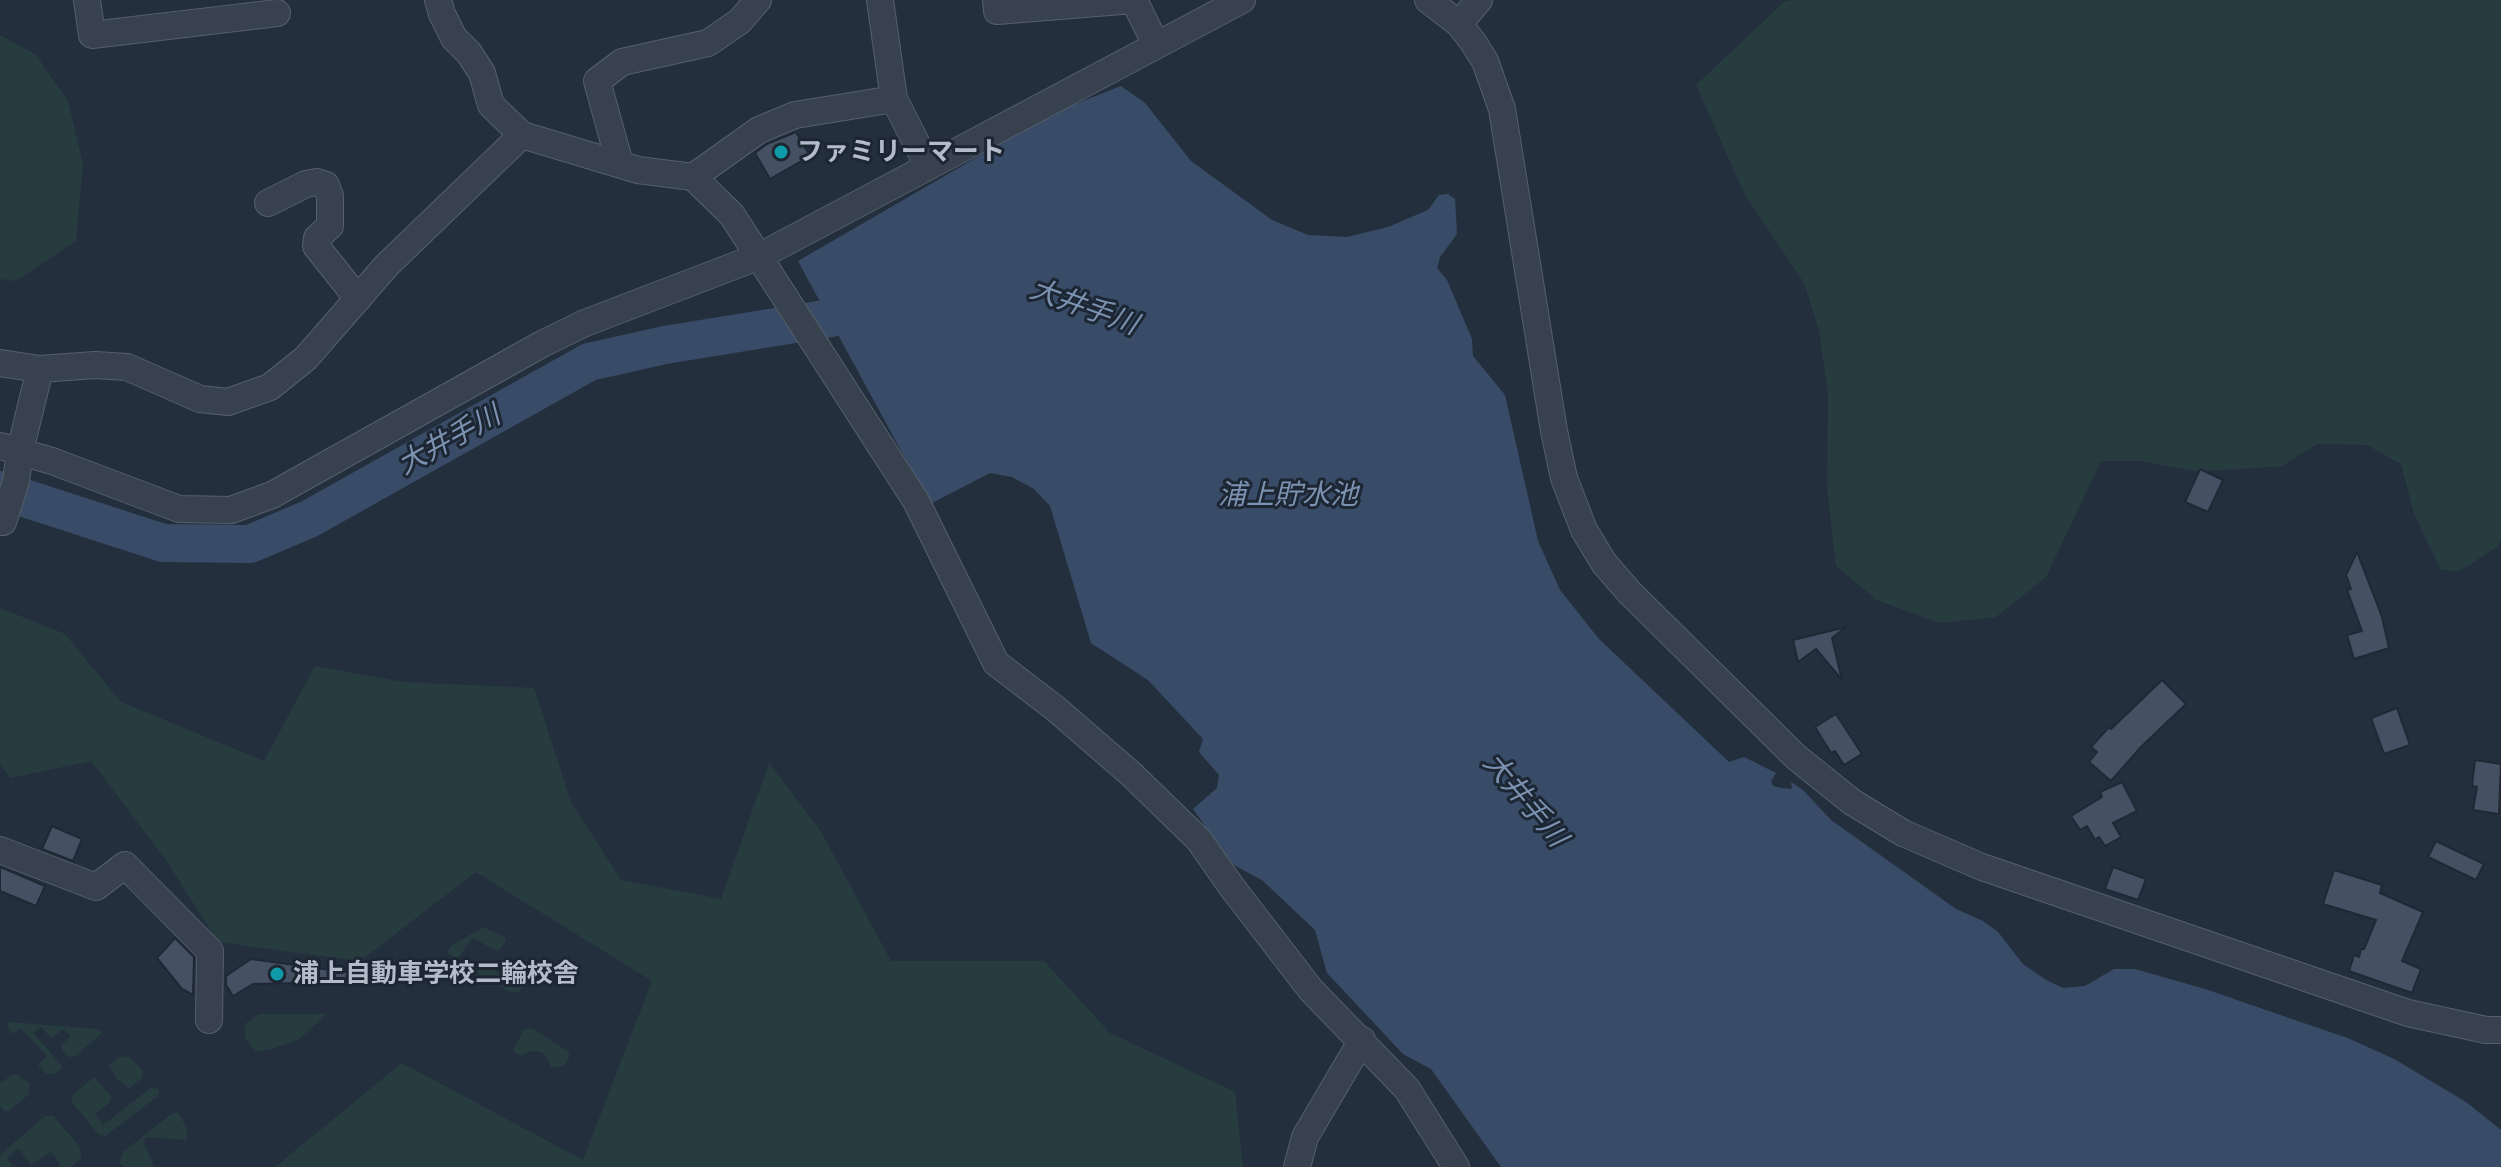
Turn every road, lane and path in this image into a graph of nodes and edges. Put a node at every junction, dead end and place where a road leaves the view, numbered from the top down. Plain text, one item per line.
1 (87, 0) edge
2 (438, 0) edge
3 (758, 0) edge
4 (880, 0) edge
5 (996, 0) edge
6 (1242, 0) edge
7 (1428, 0) edge
8 (1479, 0) edge
9 (1215, 7) edge
10 (277, 13) dead end
11 (1459, 24) junction
12 (1156, 45) junction
13 (894, 99) junction
14 (522, 135) junction
15 (620, 164) junction
16 (928, 166) junction
17 (693, 177) junction
18 (268, 203) dead end
19 (760, 256) junction
20 (358, 299) junction
21 (0, 363) edge
22 (40, 369) junction
23 (10, 448) edge
24 (3, 522) dead end
25 (0, 850) edge
26 (209, 1020) dead end
27 (2501, 1030) edge
28 (1362, 1040) junction
29 (1297, 1167) edge
30 (1456, 1167) edge

1 - 10 street
2 - 14 street
3 - 15 street
4 - 13 street
5 - 12 street
6 - 9 street
7 - 11 street
8 - 11 street
9 - 12 street
11 - 27 street
12 - 16 street
13 - 16 street
13 - 17 street
14 - 15 street
14 - 20 street
15 - 17 street
16 - 19 street
17 - 19 street
18 - 20 street
19 - 23 street
19 - 28 street
20 - 22 street
21 - 22 street
22 - 23 street
23 - 24 street
25 - 26 street
28 - 29 street
28 - 30 street

